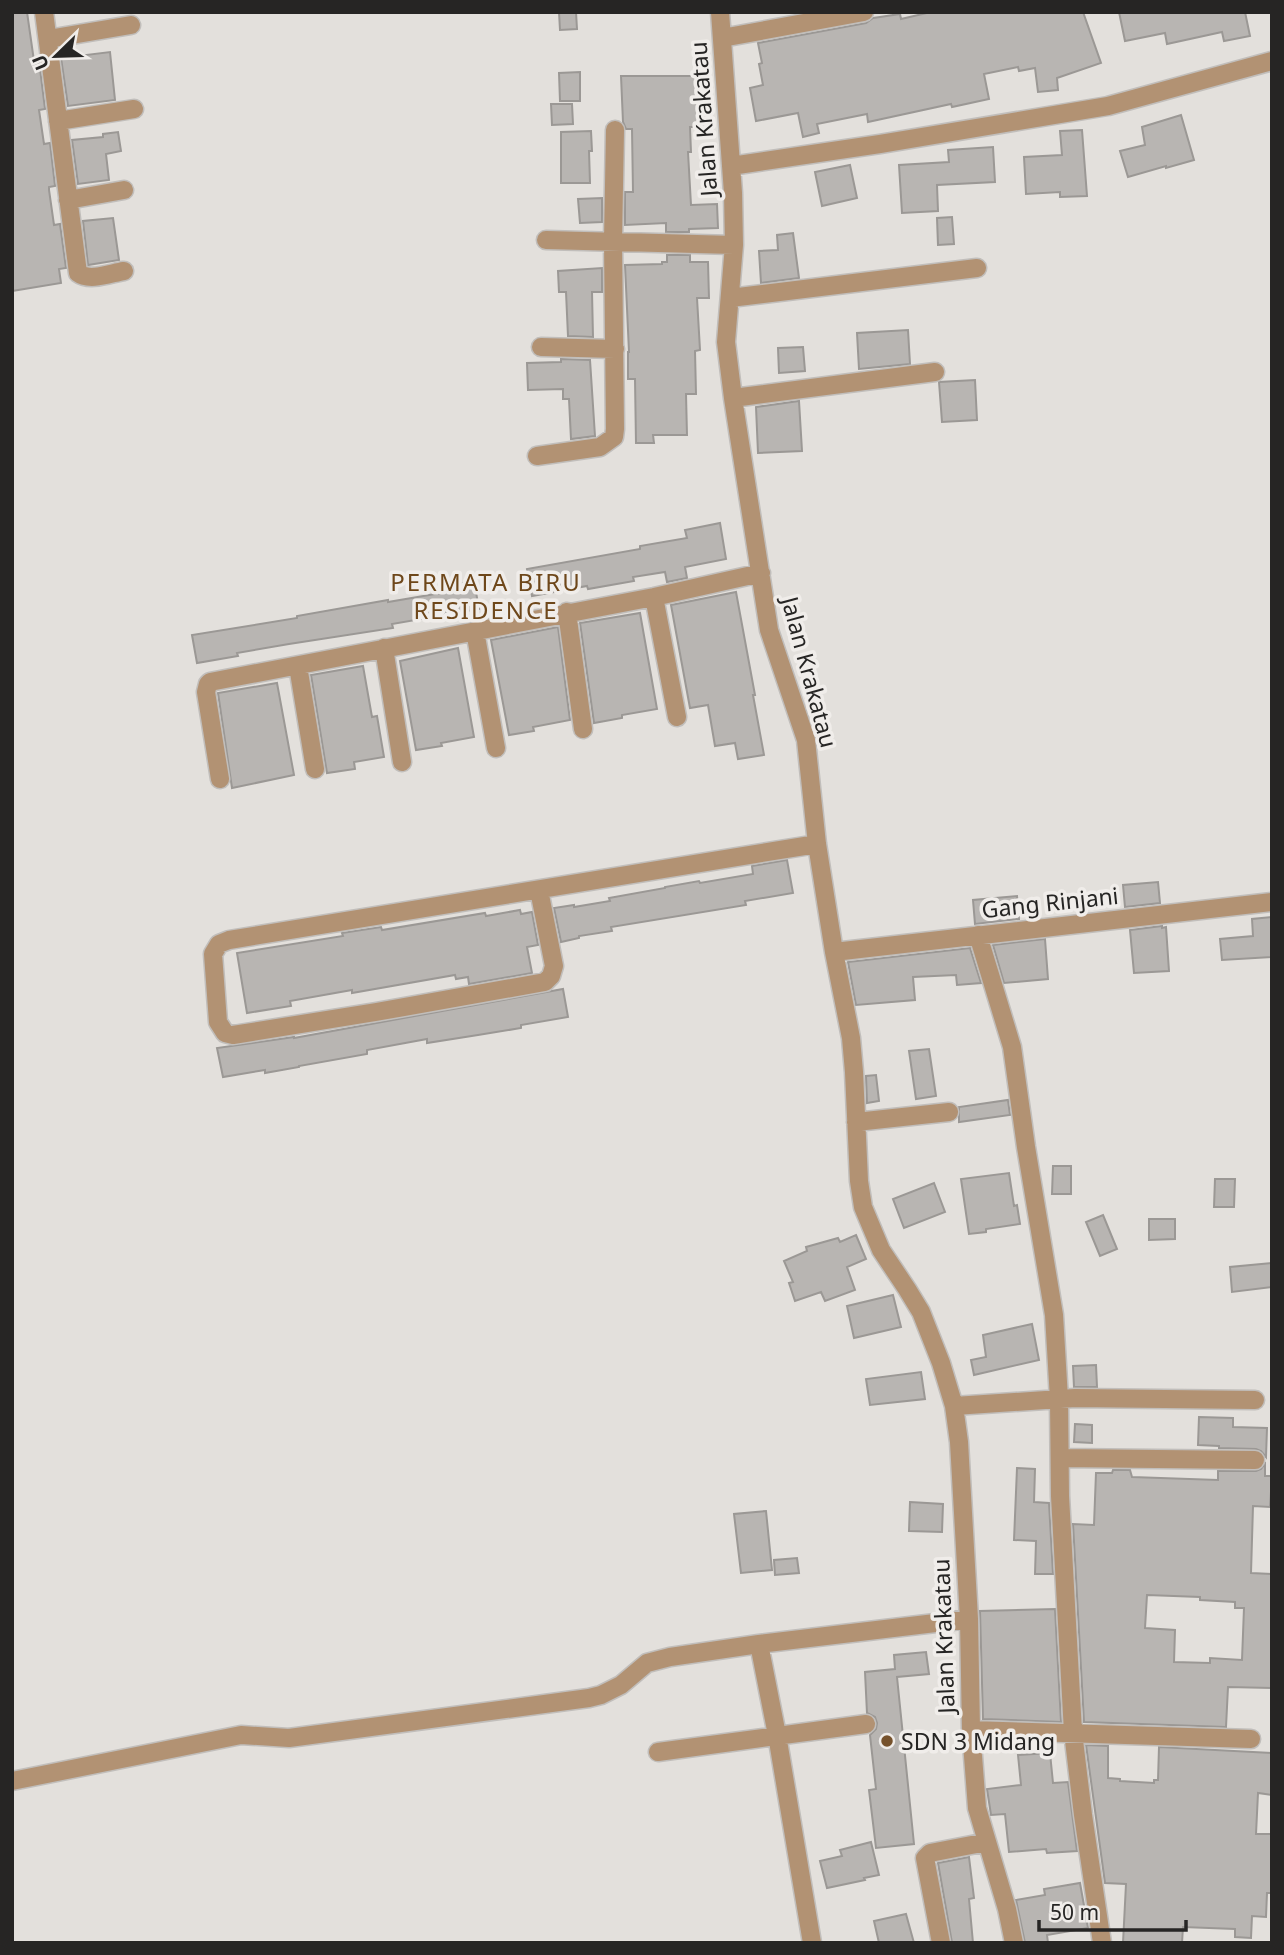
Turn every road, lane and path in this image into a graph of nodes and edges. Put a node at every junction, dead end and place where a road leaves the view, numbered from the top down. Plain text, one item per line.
1 (44, 12) edge
2 (720, 12) edge
3 (864, 12) edge
4 (131, 25) dead end
5 (722, 38) junction
6 (48, 39) junction
7 (1272, 61) edge
8 (134, 109) dead end
9 (58, 121) junction
10 (615, 130) dead end
11 (731, 166) junction
12 (124, 190) dead end
13 (68, 200) junction
14 (546, 240) dead end
15 (613, 241) junction
16 (734, 245) junction
17 (977, 268) dead end
18 (124, 271) dead end
19 (730, 298) junction
20 (541, 347) dead end
21 (615, 349) junction
22 (935, 372) dead end
23 (733, 398) junction
24 (537, 456) dead end
25 (761, 573) junction
26 (654, 597) junction
27 (566, 612) junction
28 (475, 631) junction
29 (384, 648) junction
30 (298, 666) junction
31 (677, 717) dead end
32 (583, 729) dead end
33 (496, 748) dead end
34 (402, 762) dead end
35 (315, 769) dead end
36 (220, 779) dead end
37 (817, 844) junction
38 (539, 890) junction
39 (1272, 902) edge
40 (978, 934) junction
41 (834, 951) junction
42 (948, 1112) dead end
43 (856, 1122) junction
44 (1059, 1399) junction
45 (1255, 1400) dead end
46 (954, 1406) junction
47 (1060, 1458) junction
48 (1255, 1460) dead end
49 (969, 1619) junction
50 (759, 1644) junction
51 (866, 1724) dead end
52 (971, 1730) junction
53 (1073, 1732) junction
54 (778, 1735) junction
55 (1251, 1739) dead end
56 (658, 1752) dead end
57 (12, 1782) edge
58 (986, 1842) junction
59 (812, 1943) edge
60 (941, 1943) edge
61 (1014, 1943) edge
62 (1102, 1943) edge

1 - 6 street
2 - 5 street, Jalan Krakatau
3 - 5 street
4 - 6 street
5 - 11 street, Jalan Krakatau
6 - 9 street
7 - 11 street
8 - 9 street
9 - 13 street
10 - 15 street
11 - 16 street, Jalan Krakatau
12 - 13 street
13 - 18 street
14 - 15 street
15 - 16 street
15 - 21 street
16 - 19 street, Jalan Krakatau
17 - 19 street
19 - 23 street, Jalan Krakatau
20 - 21 street
21 - 24 street
22 - 23 street
23 - 25 street, Jalan Krakatau
25 - 26 street
25 - 37 street, Jalan Krakatau
26 - 27 street
26 - 31 street
27 - 28 street
27 - 32 street
28 - 29 street
28 - 33 street
29 - 30 street
29 - 34 street
30 - 35 street
30 - 36 street
37 - 38 street
37 - 41 street, Jalan Krakatau
38 - 38 street
39 - 40 street, Gang Rinjani
40 - 41 street, Gang Rinjani
40 - 44 street
41 - 43 street, Jalan Krakatau
42 - 43 street
43 - 46 street, Jalan Krakatau
44 - 45 street
44 - 46 street
44 - 47 street
46 - 49 street, Jalan Krakatau
47 - 48 street
47 - 53 street
49 - 50 street
49 - 52 street, Jalan Krakatau
50 - 54 street
50 - 57 street
51 - 54 street
52 - 53 street
52 - 58 street, Jalan Krakatau
53 - 55 street
53 - 62 street
54 - 56 street
54 - 59 street
58 - 60 street
58 - 61 street, Jalan Krakatau

